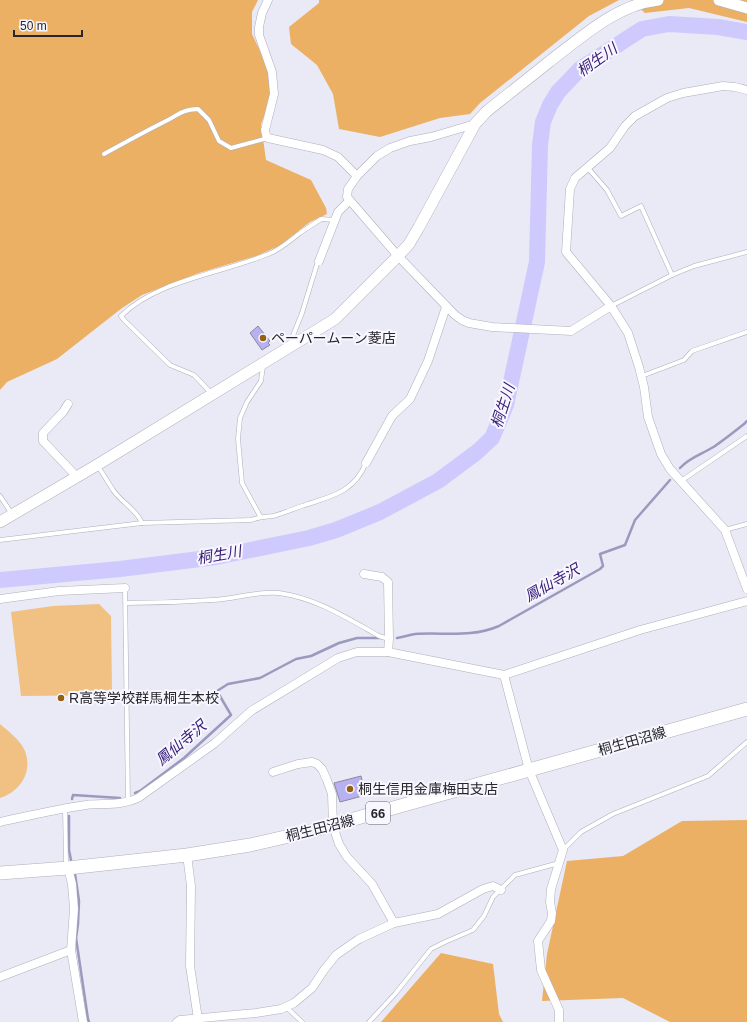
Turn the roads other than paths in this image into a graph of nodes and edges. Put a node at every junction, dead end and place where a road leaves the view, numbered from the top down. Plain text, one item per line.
1 (268, 0) edge
2 (658, 0) edge
3 (724, 1) edge
4 (747, 8) edge
5 (747, 90) edge
6 (475, 124) junction
7 (268, 138) junction
8 (104, 154) dead end
9 (587, 167) junction
10 (356, 176) junction
11 (349, 201) junction
12 (334, 220) junction
13 (747, 252) edge
14 (398, 256) junction
15 (319, 261) joint
16 (672, 275) junction
17 (611, 306) junction
18 (446, 307) junction
19 (747, 332) edge
20 (288, 348) junction
21 (264, 362) junction
22 (642, 376) junction
23 (212, 395) junction
24 (68, 404) dead end
25 (747, 436) edge
26 (366, 463) joint
27 (97, 465) junction
28 (77, 477) junction
29 (681, 481) junction
30 (0, 496) edge
31 (12, 515) junction
32 (260, 516) junction
33 (0, 522) edge
34 (142, 524) junction
35 (747, 524) edge
36 (725, 530) junction
37 (0, 540) edge
38 (364, 574) dead end
39 (125, 588) joint
40 (747, 589) edge
41 (0, 599) edge
42 (747, 601) edge
43 (126, 603) junction
44 (389, 639) junction
45 (388, 652) junction
46 (504, 675) junction
47 (747, 709) edge
48 (747, 742) edge
49 (529, 770) junction
50 (274, 772) dead end
51 (128, 802) junction
52 (65, 809) junction
53 (0, 822) edge
54 (333, 826) junction
55 (563, 850) junction
56 (187, 855) junction
57 (558, 863) junction
58 (68, 868) junction
59 (0, 873) edge
60 (501, 890) junction
61 (394, 923) junction
62 (71, 950) junction
63 (0, 977) edge
64 (286, 1006) junction
65 (198, 1018) junction
66 (84, 1022) edge
67 (177, 1022) edge
68 (302, 1022) edge
69 (369, 1022) edge
70 (559, 1022) edge

1 - 7 street
2 - 6 street
3 - 4 street
5 - 9 street
6 - 10 street
6 - 14 street
7 - 8 lane
7 - 10 street
9 - 16 lane
9 - 17 street
10 - 11 street
11 - 12 street
11 - 14 street
12 - 15 street
12 - 23 lane
13 - 16 lane
14 - 18 street
14 - 20 street
15 - 20 lane
16 - 17 lane
17 - 18 street
17 - 22 street
18 - 26 street
19 - 22 lane
20 - 21 street
21 - 23 street
21 - 32 lane
22 - 29 street
23 - 27 street
24 - 28 street
25 - 29 lane
26 - 32 lane
27 - 28 street
27 - 34 lane
28 - 31 street
29 - 36 street
30 - 31 lane
31 - 33 street
32 - 34 lane
34 - 37 lane
35 - 36 lane
36 - 40 street
38 - 44 street
39 - 41 street
39 - 43 lane
42 - 46 street
43 - 44 lane
43 - 51 lane
44 - 45 street
45 - 46 street
45 - 51 street
46 - 49 street
47 - 49 main road, 桐生田沼線 / 66
48 - 55 lane
49 - 54 main road, 桐生田沼線 / 66
49 - 55 street
50 - 54 street
51 - 52 street
52 - 53 street
52 - 58 lane
54 - 56 main road, 桐生田沼線 / 66
54 - 61 street
55 - 57 street
56 - 58 main road, 桐生田沼線 / 66
56 - 65 street
57 - 60 lane
57 - 70 street
58 - 59 main road, 桐生田沼線 / 66
58 - 62 street
60 - 61 street
60 - 69 lane
61 - 64 street
62 - 63 street
62 - 66 street
64 - 65 street
64 - 68 lane
65 - 67 street

